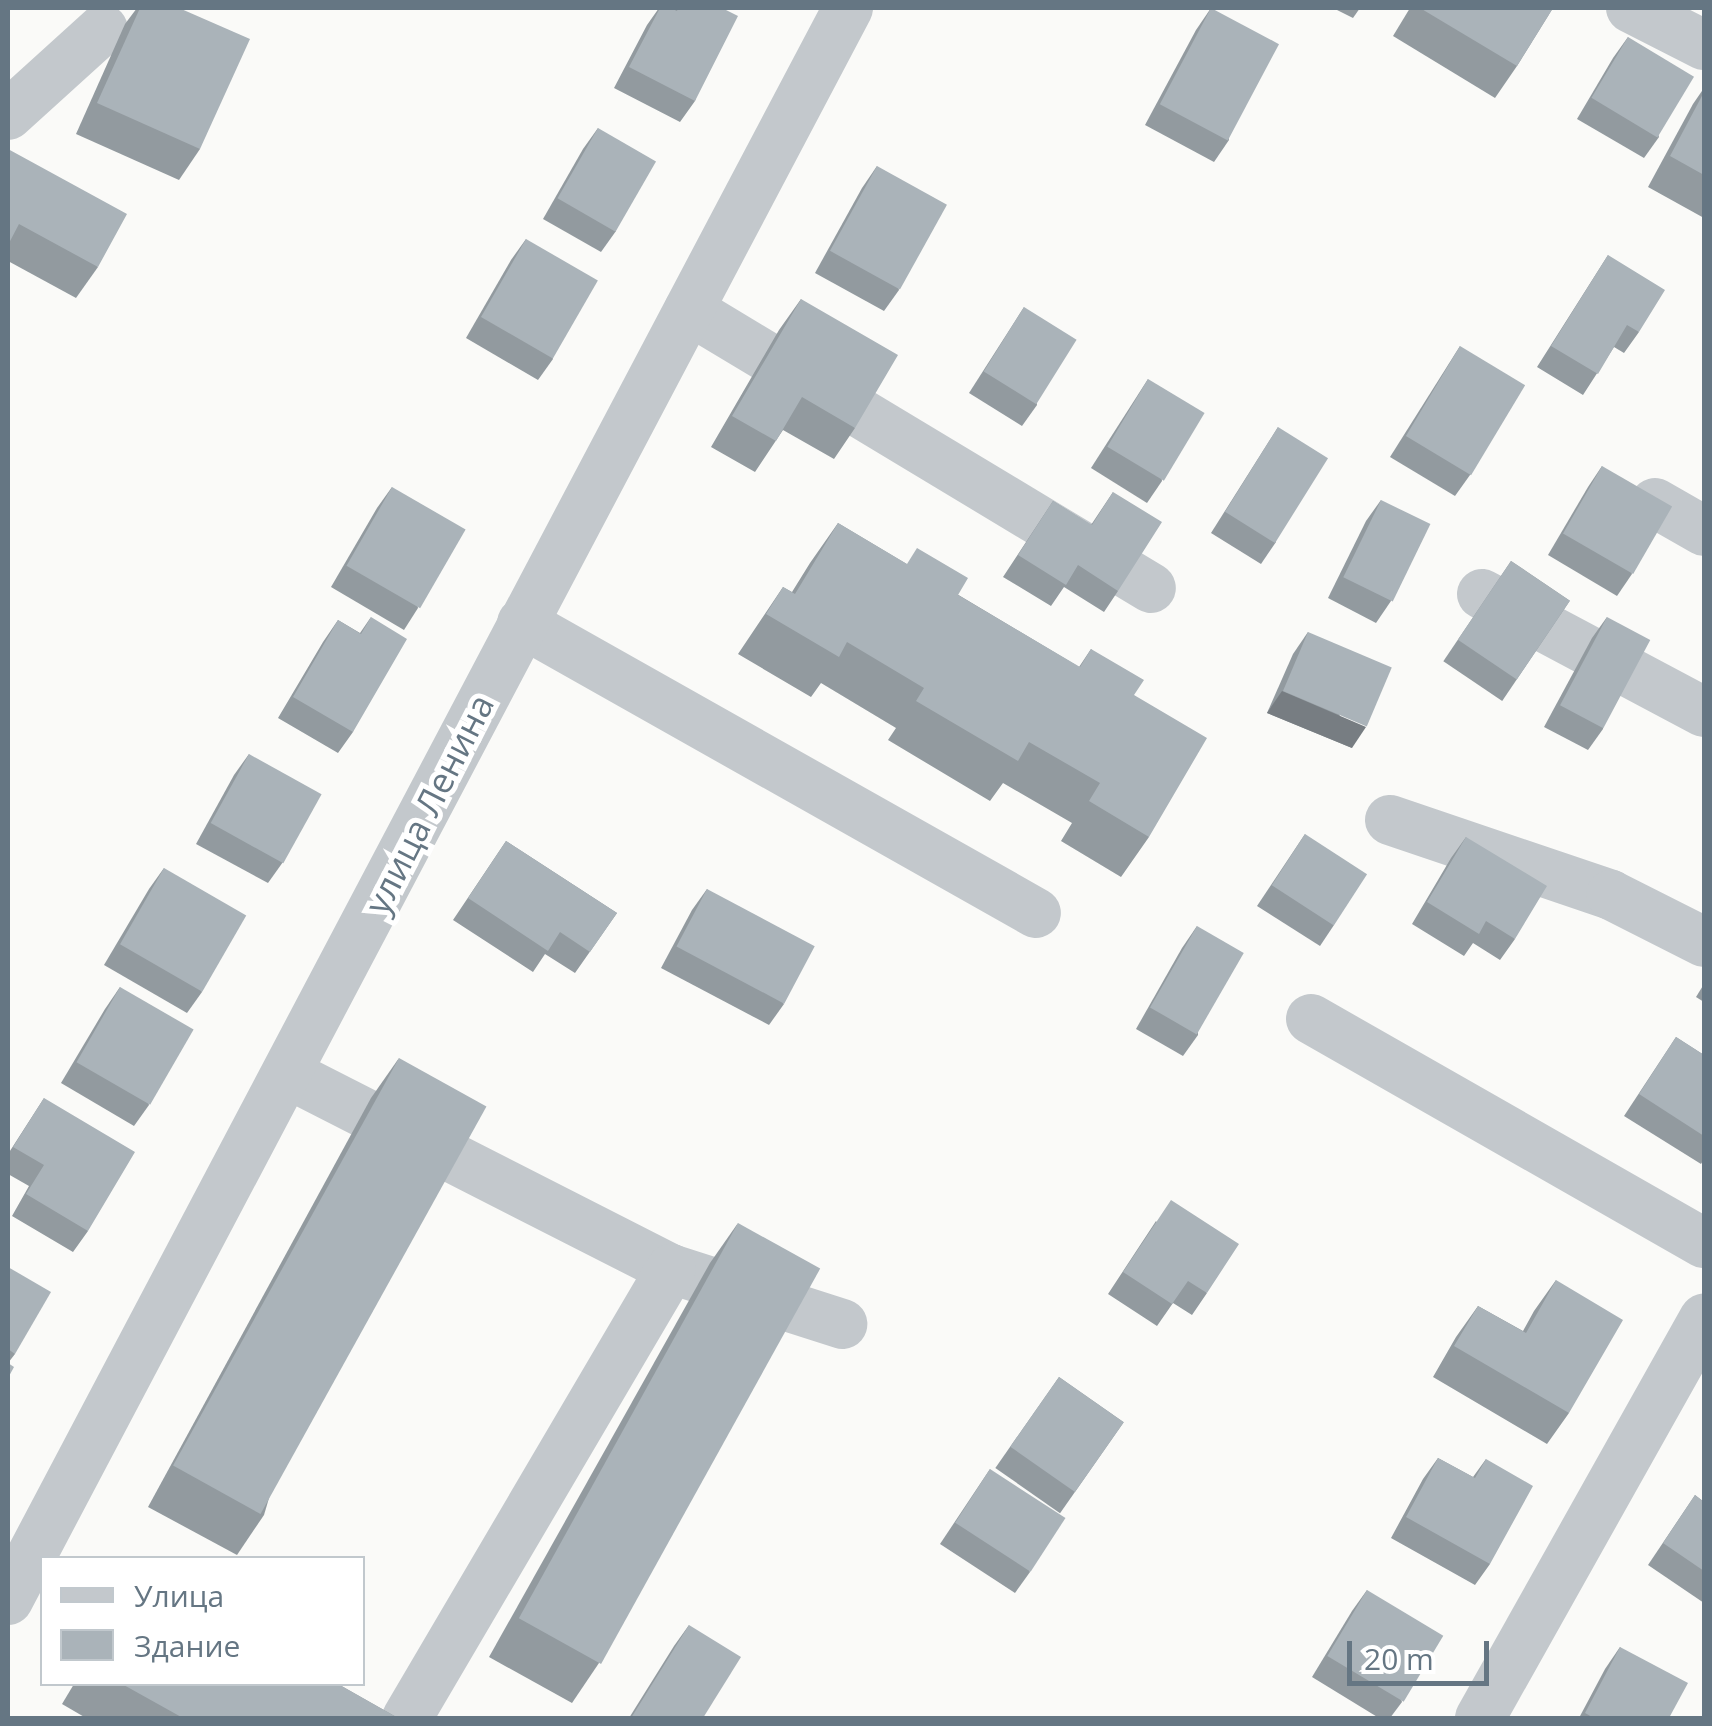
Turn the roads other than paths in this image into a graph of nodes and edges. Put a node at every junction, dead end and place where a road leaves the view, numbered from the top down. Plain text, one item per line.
1 (848, 8) edge
2 (1631, 8) edge
3 (103, 29) dead end
4 (1704, 45) edge
5 (8, 115) edge
6 (689, 310) junction
7 (1655, 503) edge
8 (1704, 531) edge
9 (1151, 588) dead end
10 (1482, 594) dead end
11 (522, 623) junction
12 (1704, 712) edge
13 (1390, 820) dead end
14 (1036, 913) dead end
15 (1704, 942) edge
16 (1311, 1019) dead end
17 (290, 1075) junction
18 (1704, 1242) edge
19 (670, 1268) junction
20 (1704, 1320) edge
21 (842, 1324) dead end
22 (53, 1551) edge
23 (40, 1565) edge
24 (8, 1600) edge
25 (382, 1716) edge
26 (1480, 1718) edge

1 - 6 street, улица Ленина
2 - 4 street
3 - 5 street
6 - 9 street
6 - 11 street, улица Ленина
7 - 8 street
10 - 12 street
11 - 14 street
11 - 17 street, улица Ленина
13 - 15 street
16 - 18 street
17 - 19 street
17 - 22 street, улица Ленина
19 - 21 street
19 - 25 street
20 - 26 street
23 - 24 street, улица Ленина

